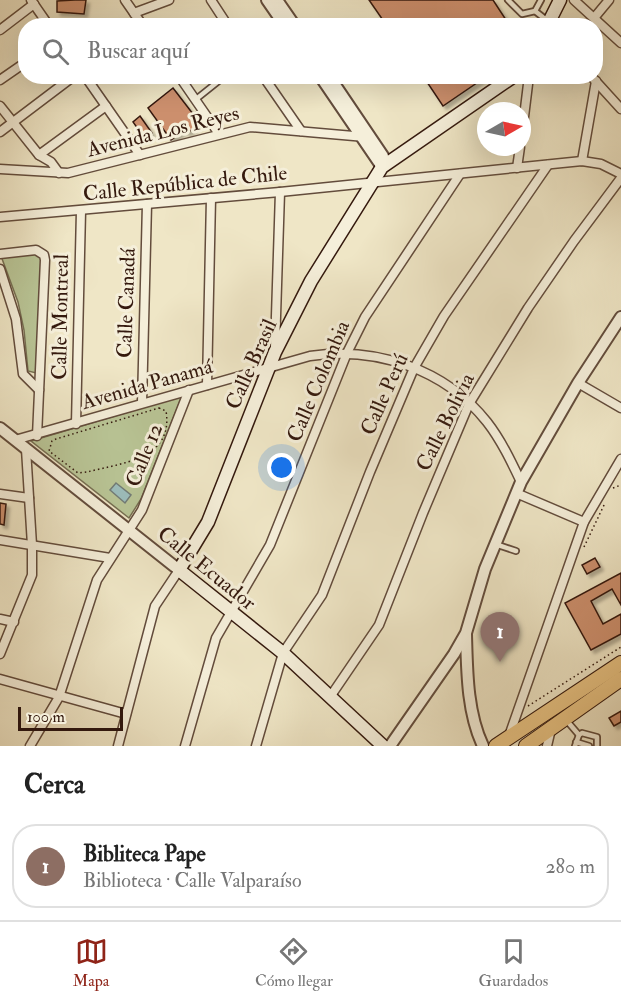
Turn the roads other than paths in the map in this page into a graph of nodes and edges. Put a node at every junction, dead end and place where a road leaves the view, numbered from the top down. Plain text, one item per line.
1 (169, 0) edge
2 (211, 0) edge
3 (267, 0) edge
4 (277, 0) edge
5 (508, 0) edge
6 (541, 0) edge
7 (560, 0) edge
8 (574, 0) edge
9 (609, 0) edge
10 (130, 1) edge
11 (32, 2) edge
12 (535, 11) junction
13 (134, 13) junction
14 (43, 18) edge
15 (137, 18) edge
16 (223, 18) edge
17 (279, 18) edge
18 (289, 18) edge
19 (542, 18) edge
20 (551, 18) edge
21 (594, 18) joint
22 (603, 26) edge
23 (0, 30) edge
24 (621, 43) edge
25 (18, 68) edge
26 (0, 80) edge
27 (64, 84) edge
28 (91, 84) edge
29 (184, 84) edge
30 (215, 84) edge
31 (269, 84) edge
32 (326, 84) edge
33 (335, 84) edge
34 (502, 84) edge
35 (528, 84) edge
36 (592, 84) edge
37 (598, 84) edge
38 (195, 100) junction
39 (526, 102) edge
40 (0, 106) edge
41 (106, 106) junction
42 (621, 109) edge
43 (13, 123) junction
44 (301, 131) junction
45 (0, 132) edge
46 (219, 134) junction
47 (366, 137) junction
48 (39, 155) junction
49 (140, 155) junction
50 (519, 156) edge
51 (582, 161) junction
52 (384, 164) junction
53 (548, 165) junction
54 (517, 168) junction
55 (0, 169) edge
56 (59, 173) junction
57 (460, 174) junction
58 (621, 174) edge
59 (621, 178) edge
60 (373, 182) junction
61 (280, 192) junction
62 (211, 198) junction
63 (147, 204) junction
64 (81, 211) junction
65 (0, 217) edge
66 (0, 254) edge
67 (0, 269) edge
68 (621, 317) edge
69 (275, 352) junction
70 (347, 353) junction
71 (267, 368) junction
72 (414, 368) junction
73 (578, 383) junction
74 (207, 385) junction
75 (39, 390) junction
76 (189, 390) junction
77 (141, 403) junction
78 (470, 404) junction
79 (621, 408) edge
80 (76, 424) junction
81 (0, 428) edge
82 (37, 436) junction
83 (15, 440) junction
84 (26, 449) junction
85 (621, 459) edge
86 (621, 479) edge
87 (520, 482) junction
88 (607, 482) junction
89 (0, 494) edge
90 (516, 494) junction
91 (29, 498) junction
92 (584, 522) junction
93 (129, 530) junction
94 (0, 540) edge
95 (495, 544) junction
96 (32, 545) junction
97 (516, 551) dead end
98 (110, 558) junction
99 (179, 570) junction
100 (232, 613) junction
101 (0, 619) edge
102 (14, 622) junction
103 (466, 633) junction
104 (283, 653) junction
105 (0, 654) edge
106 (621, 663) edge
107 (0, 679) edge
108 (621, 679) edge
109 (59, 697) junction
110 (330, 697) junction
111 (126, 714) junction
112 (564, 718) junction
113 (551, 727) junction
114 (579, 735) junction
115 (509, 737) junction
116 (576, 744) edge
117 (30, 746) edge
118 (118, 746) edge
119 (185, 746) edge
120 (256, 746) edge
121 (383, 746) edge
122 (390, 746) edge
123 (483, 746) edge
124 (496, 746) edge
125 (526, 746) edge
126 (547, 746) edge
127 (589, 746) edge
128 (597, 746) edge

1 - 13 street
2 - 16 street
3 - 17 street
4 - 18 street
5 - 12 lane
6 - 12 lane
7 - 20 main road
8 - 21 street
9 - 21 street
10 - 13 street
11 - 14 street
11 - 23 street
12 - 19 lane
13 - 15 street
22 - 24 street
25 - 26 street
27 - 43 street
28 - 41 street
29 - 38 street
30 - 38 lane
31 - 44 street
32 - 47 street
33 - 47 street
34 - 52 main road
35 - 39 street
36 - 51 street
37 - 42 street
38 - 46 street
40 - 43 street
41 - 48 street
41 - 49 street
43 - 45 street
43 - 48 street
44 - 46 street, Avenida Los Reyes
44 - 47 street, Avenida Los Reyes
46 - 49 street, Avenida Los Reyes
47 - 52 street
48 - 56 street
49 - 56 street, Avenida Los Reyes
50 - 54 street
51 - 53 street, Calle República de Chile
51 - 58 street
52 - 60 main road, Calle Brasil
53 - 54 street, Calle República de Chile
53 - 72 street, Calle Perú
54 - 57 street, Calle República de Chile
55 - 56 street, Avenida Los Reyes
57 - 60 street, Calle República de Chile
57 - 70 street, Calle Colombia
59 - 78 street, Calle Bolivia
60 - 61 street, Calle República de Chile
60 - 69 main road, Calle Brasil
61 - 62 street, Calle República de Chile
61 - 69 street
62 - 63 street, Calle República de Chile
62 - 74 street
63 - 64 street, Calle República de Chile
63 - 77 street, Calle Canadá
64 - 65 street, Calle República de Chile
64 - 80 street, Calle Montreal
66 - 75 street
67 - 75 street
68 - 73 street
69 - 71 main road, Calle Brasil
70 - 71 street, Avenida Panamá
70 - 72 street, Avenida Panamá
70 - 100 street, Calle Colombia
71 - 74 street, Avenida Panamá
71 - 99 main road, Calle Brasil
72 - 78 street, Avenida Panamá
72 - 104 street, Calle Perú
73 - 79 street
73 - 87 street
74 - 76 street, Avenida Panamá
75 - 82 street
76 - 77 street, Avenida Panamá
76 - 93 street, Calle 12
77 - 80 street, Avenida Panamá
78 - 87 street, Avenida Panamá
78 - 110 street, Calle Bolivia
80 - 82 street, Avenida Panamá
81 - 83 street, Calle Ecuador
82 - 83 street, Avenida Panamá
83 - 84 street, Calle Ecuador
84 - 91 street
84 - 93 street, Calle Ecuador
85 - 88 street
86 - 88 street
87 - 90 street
88 - 92 street
89 - 91 street
90 - 92 street
90 - 95 street
91 - 96 street
92 - 115 street
93 - 98 street, Calle 12
93 - 99 street, Calle Ecuador
94 - 96 street
95 - 97 lane
95 - 103 street
96 - 98 street
96 - 102 street
98 - 109 street, Calle 12
99 - 100 main road, Calle Ecuador
99 - 111 street
100 - 104 main road, Calle Ecuador
100 - 119 street, Calle Colombia
101 - 102 street
102 - 105 street
103 - 122 street
103 - 123 street
104 - 110 main road, Calle Ecuador
104 - 120 street, Calle Perú
106 - 115 highway
107 - 109 street
108 - 112 highway
109 - 111 street
109 - 117 street, Calle 12
110 - 121 main road, Calle Ecuador
111 - 118 street
112 - 113 highway
112 - 114 lane
113 - 125 highway
113 - 126 street
114 - 116 lane
114 - 128 lane
115 - 124 highway
116 - 127 lane

